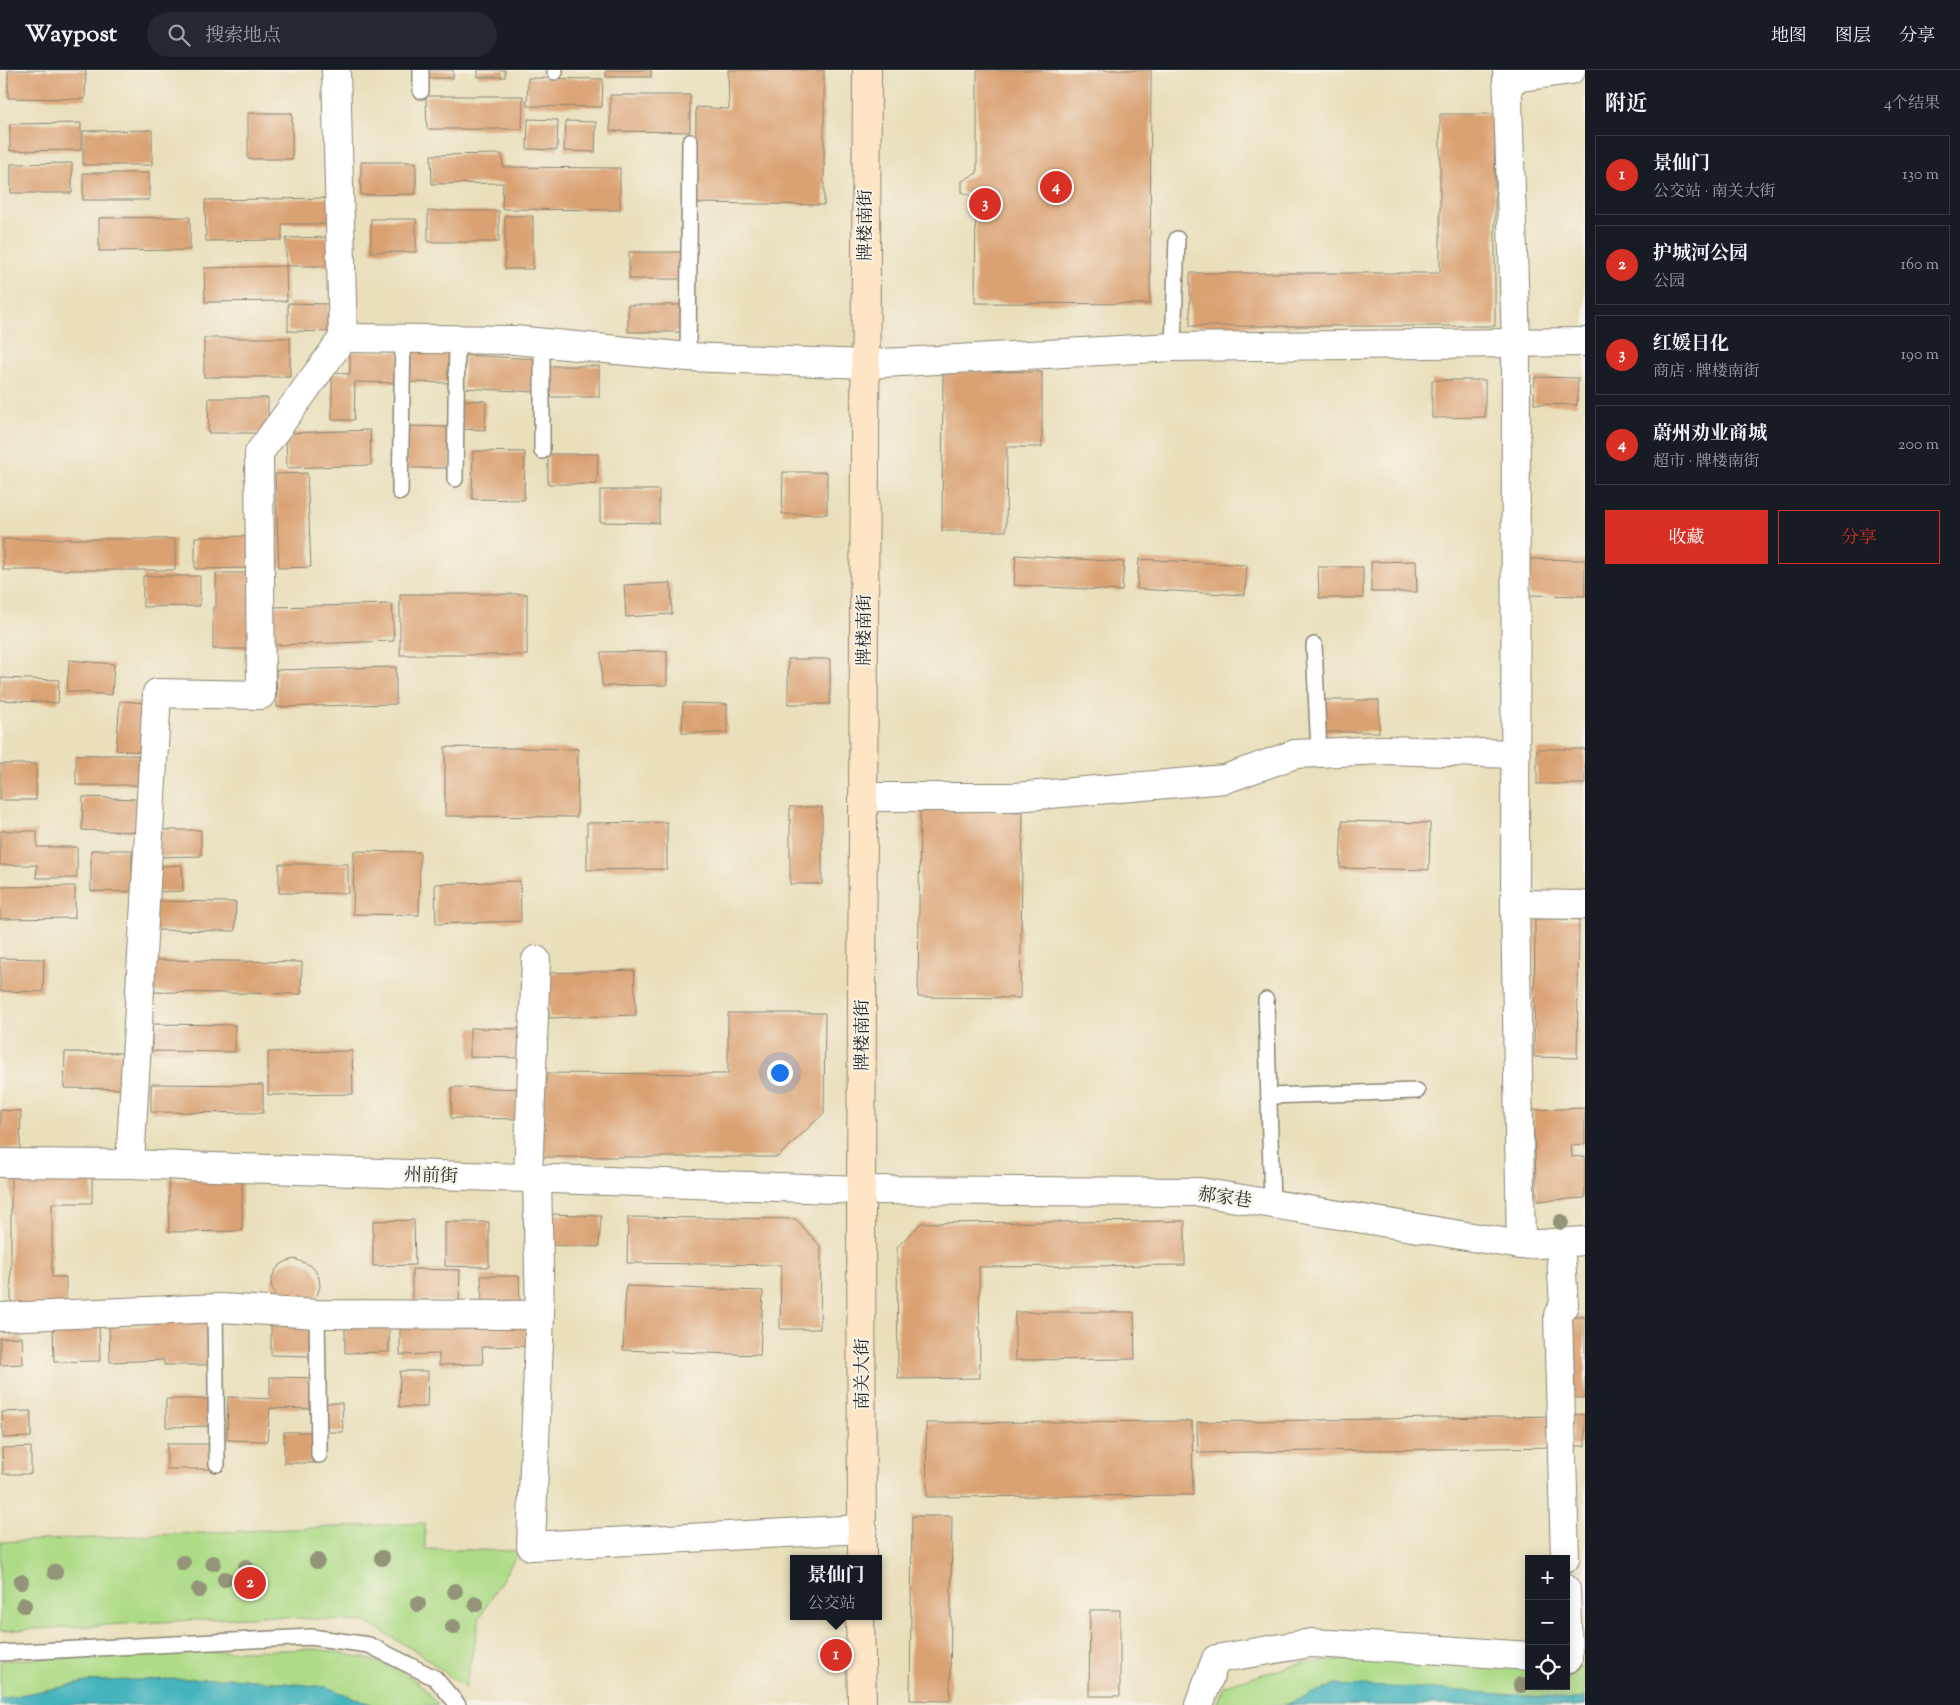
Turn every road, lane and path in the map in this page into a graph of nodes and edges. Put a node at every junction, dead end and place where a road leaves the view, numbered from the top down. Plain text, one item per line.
1 (336, 70) edge
2 (421, 70) edge
3 (867, 70) edge
4 (1571, 70) edge
5 (1507, 75) edge
6 (421, 91) dead end
7 (690, 142) dead end
8 (1176, 239) dead end
9 (343, 338) junction
10 (403, 339) junction
11 (457, 339) junction
12 (1516, 342) junction
13 (1585, 342) edge
14 (542, 343) junction
15 (1173, 347) junction
16 (688, 358) junction
17 (865, 364) junction
18 (542, 451) dead end
19 (454, 479) dead end
20 (400, 492) dead end
21 (1314, 645) dead end
22 (1319, 753) junction
23 (1516, 754) junction
24 (863, 797) junction
25 (1516, 904) junction
26 (1585, 905) edge
27 (536, 960) dead end
28 (1266, 1000) dead end
29 (1417, 1091) dead end
30 (1269, 1096) junction
31 (0, 1163) edge
32 (130, 1164) junction
33 (533, 1178) junction
34 (862, 1190) junction
35 (1272, 1204) junction
36 (1572, 1242) edge
37 (1521, 1245) junction
38 (215, 1309) junction
39 (317, 1314) junction
40 (540, 1315) junction
41 (0, 1317) edge
42 (319, 1455) dead end
43 (218, 1464) dead end
44 (863, 1529) junction
45 (862, 1555) edge
46 (1565, 1555) edge
47 (1567, 1600) edge
48 (860, 1620) edge
49 (0, 1653) edge
50 (1525, 1656) edge
51 (1573, 1659) edge
52 (458, 1705) edge
53 (862, 1705) edge
54 (1198, 1705) edge

1 - 9 street
2 - 6 lane
3 - 17 main road, 牌楼南街
4 - 5 street
5 - 12 street
7 - 16 lane
8 - 15 lane
9 - 10 street
9 - 32 street
10 - 11 street
10 - 20 lane
11 - 14 street
11 - 19 lane
12 - 13 street
12 - 15 street
12 - 23 street
14 - 16 street
14 - 18 lane
15 - 17 street
16 - 17 street
17 - 24 main road, 牌楼南街
21 - 22 lane
22 - 23 street
22 - 24 street
23 - 25 street
24 - 34 main road, 牌楼南街
25 - 26 street
25 - 37 street
27 - 33 street
28 - 30 lane
29 - 30 lane
30 - 35 lane
31 - 32 street, 州前街
32 - 33 street, 州前街
33 - 34 street, 州前街
33 - 40 street
34 - 35 street, 郝家巷
34 - 44 main road, 南关大街
35 - 37 street, 郝家巷
36 - 37 street, 郝家巷
36 - 46 street
38 - 39 street
38 - 41 street
38 - 43 lane
39 - 40 street
39 - 42 lane
40 - 44 street
44 - 45 main road, 南关大街
47 - 51 street
48 - 53 main road
49 - 52 lane
50 - 54 street

